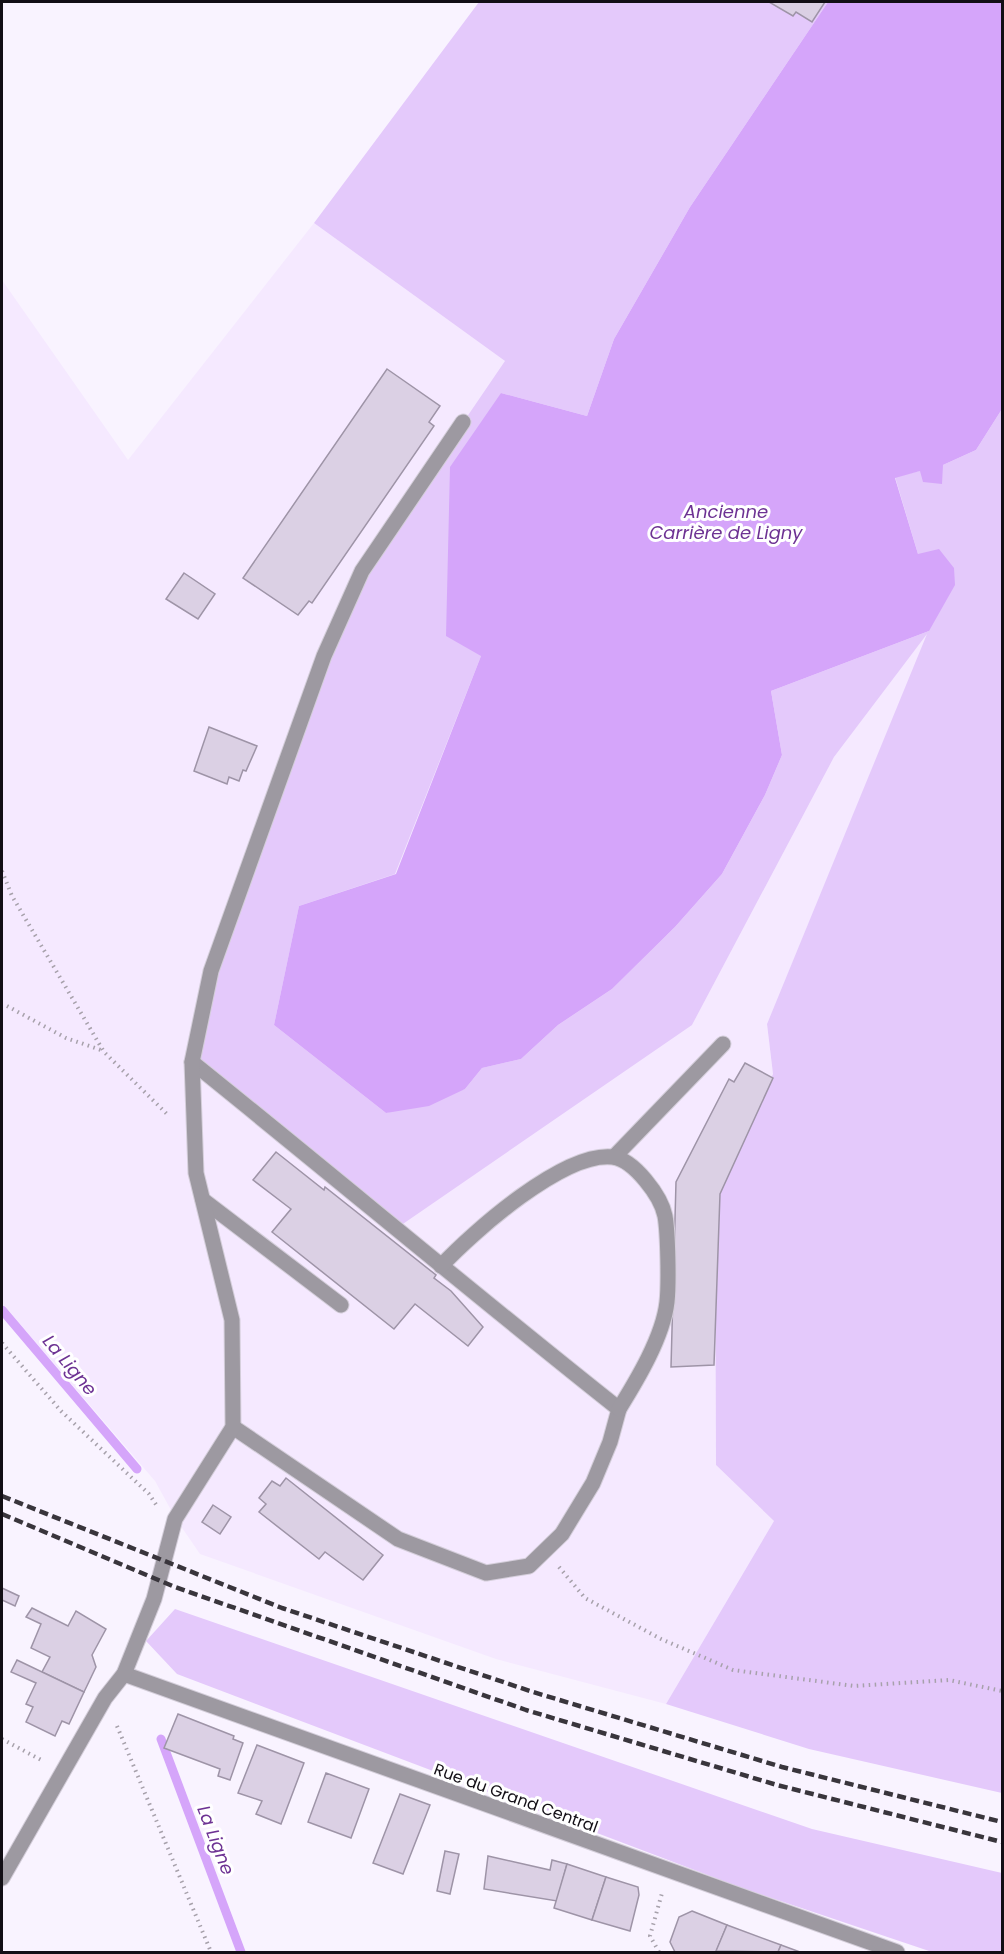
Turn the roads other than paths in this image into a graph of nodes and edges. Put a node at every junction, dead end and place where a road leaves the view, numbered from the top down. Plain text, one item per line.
1 (463, 422) dead end
2 (723, 1044) dead end
3 (192, 1062) junction
4 (614, 1157) junction
5 (203, 1200) junction
6 (441, 1266) junction
7 (341, 1305) dead end
8 (619, 1409) junction
9 (233, 1427) junction
10 (124, 1674) junction
11 (2, 1878) edge
12 (897, 1953) edge

1 - 3 street
2 - 4 street
3 - 5 street
3 - 6 street
4 - 6 street
4 - 8 street
5 - 7 street
5 - 9 street
6 - 8 street
8 - 9 street
9 - 10 street
10 - 11 street
10 - 12 street, Rue du Grand Central

